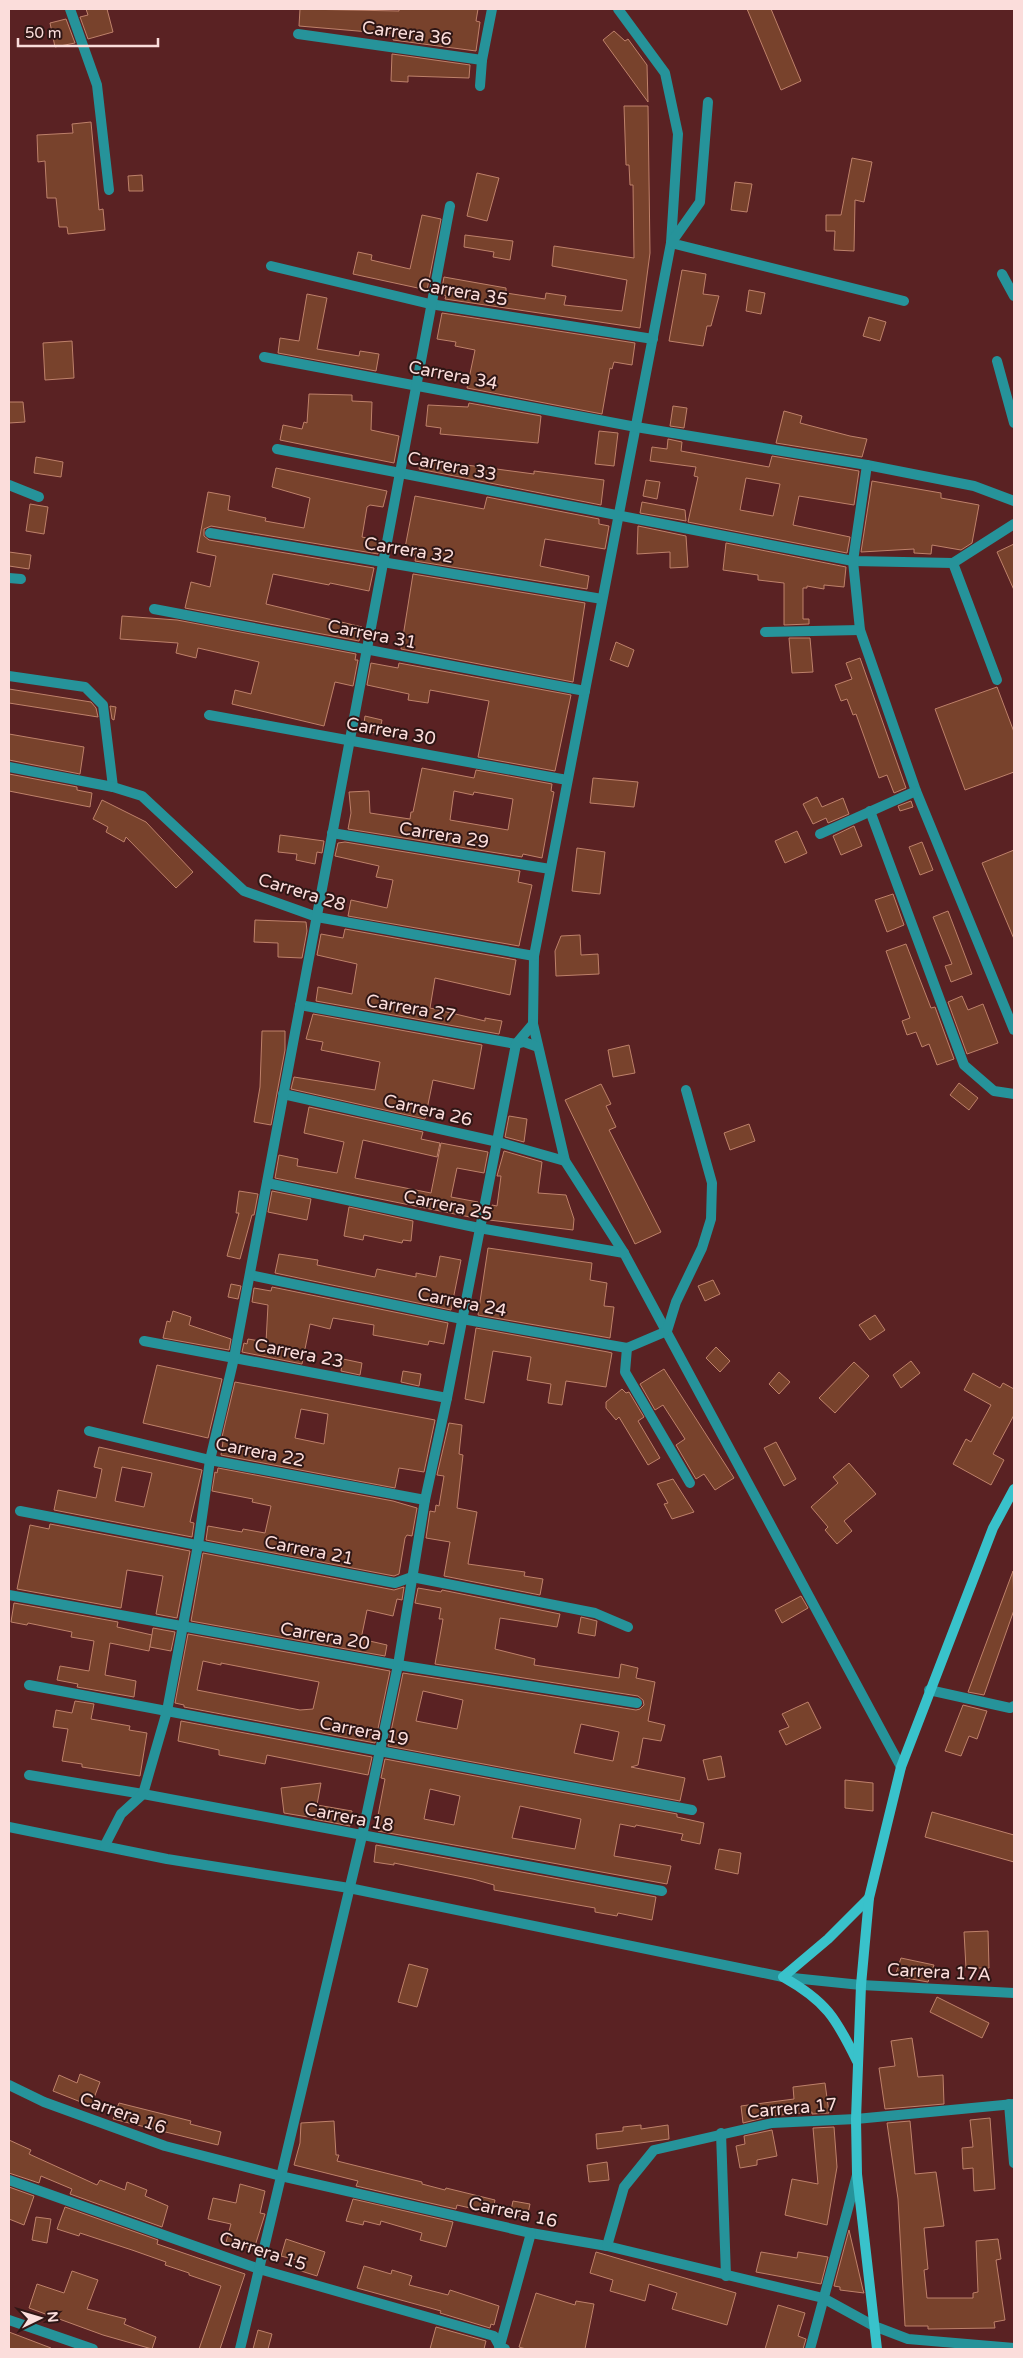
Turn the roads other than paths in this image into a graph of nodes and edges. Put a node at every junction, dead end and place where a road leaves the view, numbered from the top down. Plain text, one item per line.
1 (70, 9) edge
2 (492, 9) edge
3 (618, 9) edge
4 (298, 34) dead end
5 (482, 60) junction
6 (480, 86) dead end
7 (708, 102) dead end
8 (109, 190) dead end
9 (450, 206) dead end
10 (671, 243) junction
11 (271, 266) dead end
12 (1002, 274) dead end
13 (1014, 296) edge
14 (904, 302) dead end
15 (430, 304) junction
16 (653, 339) junction
17 (264, 357) dead end
18 (997, 360) dead end
19 (416, 385) junction
20 (1014, 423) edge
21 (636, 427) junction
22 (277, 449) dead end
23 (867, 465) junction
24 (400, 473) junction
25 (9, 485) edge
26 (38, 497) dead end
27 (1014, 500) edge
28 (620, 516) junction
29 (1014, 524) edge
30 (210, 533) dead end
31 (853, 561) junction
32 (383, 562) junction
33 (953, 563) junction
34 (9, 578) edge
35 (20, 580) dead end
36 (602, 598) junction
37 (154, 610) dead end
38 (860, 630) junction
39 (764, 632) dead end
40 (367, 650) junction
41 (9, 676) edge
42 (997, 680) dead end
43 (585, 691) junction
44 (209, 715) dead end
45 (350, 740) junction
46 (9, 767) edge
47 (567, 780) junction
48 (113, 787) junction
49 (916, 791) junction
50 (870, 811) junction
51 (332, 833) junction
52 (820, 834) dead end
53 (550, 869) junction
54 (317, 917) junction
55 (534, 956) junction
56 (300, 1005) junction
57 (533, 1024) junction
58 (1014, 1030) edge
59 (516, 1044) junction
60 (538, 1047) junction
61 (686, 1090) dead end
62 (284, 1094) junction
63 (1014, 1094) edge
64 (498, 1142) junction
65 (565, 1161) junction
66 (267, 1183) junction
67 (479, 1228) junction
68 (624, 1254) junction
69 (250, 1275) junction
70 (462, 1319) junction
71 (667, 1331) junction
72 (144, 1341) dead end
73 (627, 1348) junction
74 (234, 1358) junction
75 (447, 1398) junction
76 (89, 1431) dead end
77 (210, 1460) junction
78 (690, 1482) dead end
79 (1014, 1489) edge
80 (425, 1500) junction
81 (20, 1511) dead end
82 (198, 1545) junction
83 (412, 1577) junction
84 (9, 1595) edge
85 (628, 1627) dead end
86 (182, 1628) junction
87 (398, 1665) junction
88 (29, 1685) dead end
89 (929, 1690) junction
90 (637, 1703) dead end
91 (1014, 1706) edge
92 (167, 1711) junction
93 (379, 1750) junction
94 (901, 1767) junction
95 (30, 1775) dead end
96 (143, 1794) junction
97 (692, 1810) dead end
98 (9, 1827) edge
99 (362, 1836) junction
100 (105, 1846) junction
101 (349, 1888) junction
102 (662, 1891) dead end
103 (869, 1898) junction
104 (783, 1977) junction
105 (861, 1985) junction
106 (1014, 1993) edge
107 (858, 2061) junction
108 (9, 2085) edge
109 (1012, 2104) edge
110 (856, 2119) junction
111 (721, 2133) junction
112 (1014, 2163) edge
113 (857, 2174) junction
114 (281, 2176) junction
115 (9, 2180) edge
116 (531, 2233) junction
117 (608, 2246) junction
118 (259, 2269) junction
119 (726, 2276) junction
120 (823, 2298) junction
121 (9, 2320) edge
122 (874, 2326) junction
123 (1014, 2348) edge
124 (93, 2349) edge
125 (240, 2349) edge
126 (502, 2349) edge
127 (810, 2349) edge
128 (877, 2349) edge

1 - 8 street
2 - 5 street
3 - 10 street
4 - 5 street, Carrera 36
5 - 6 street
7 - 10 street
9 - 15 street
10 - 14 street
10 - 16 street
11 - 15 street, Carrera 35
12 - 13 street
15 - 16 street, Carrera 35
15 - 19 street
16 - 21 street
17 - 19 street, Carrera 34
18 - 20 street
19 - 21 street, Carrera 34
19 - 24 street
21 - 23 street, Carrera 34
21 - 28 street
22 - 24 street, Carrera 33
23 - 27 street, Carrera 34
23 - 31 street
24 - 28 street, Carrera 33
24 - 32 street
25 - 26 street
28 - 31 street, Carrera 33
28 - 36 street
29 - 33 street
30 - 32 street, Carrera 32
31 - 33 street, Carrera 33
31 - 38 street
32 - 36 street, Carrera 32
32 - 40 street
33 - 42 street
34 - 35 street
36 - 43 street
37 - 40 street, Carrera 31
38 - 39 street
38 - 49 street
40 - 43 street, Carrera 31
40 - 45 street
41 - 48 street
43 - 47 street
44 - 45 street, Carrera 30
45 - 47 street, Carrera 30
45 - 51 street
46 - 48 street, Carrera 28
47 - 53 street
48 - 54 street, Carrera 28
49 - 50 street
49 - 58 street
50 - 52 street
50 - 63 street
51 - 53 street, Carrera 29
51 - 54 street
53 - 55 street
54 - 55 street, Carrera 28
54 - 56 street
55 - 57 street
56 - 59 street, Carrera 27
56 - 62 street
57 - 59 street
57 - 60 street
59 - 60 street, Carrera 27
59 - 64 street
60 - 65 street
61 - 71 street
62 - 64 street, Carrera 26
62 - 66 street
64 - 65 street, Carrera 26
64 - 67 street
65 - 68 street
66 - 67 street, Carrera 25
66 - 69 street
67 - 68 street, Carrera 25
67 - 70 street
68 - 71 street
69 - 70 street, Carrera 24
69 - 74 street
70 - 73 street, Carrera 24
70 - 75 street
71 - 73 street
71 - 94 street
72 - 74 street, Carrera 23
73 - 78 street
74 - 75 street, Carrera 23
74 - 77 street
75 - 80 street
76 - 77 street, Carrera 22
77 - 80 street, Carrera 22
77 - 82 street
79 - 89 main road
80 - 83 street
81 - 82 street, Carrera 21
82 - 83 street, Carrera 21
82 - 86 street
83 - 85 street, Carrera 21
83 - 87 street
84 - 86 street, Carrera 20
86 - 87 street, Carrera 20
86 - 92 street
87 - 90 street, Carrera 20
87 - 93 street
88 - 92 street, Carrera 19
89 - 91 street
89 - 94 main road
92 - 93 street, Carrera 19
92 - 96 street
93 - 97 street, Carrera 19
93 - 99 street
94 - 103 main road
95 - 96 street, Carrera 18
96 - 99 street, Carrera 18
96 - 100 street
98 - 100 street, Carrera 17A
99 - 101 street
99 - 102 street, Carrera 18
100 - 101 street, Carrera 17A
101 - 104 street, Carrera 17A
101 - 114 street
103 - 104 main road
103 - 105 main road
104 - 105 street, Carrera 17A
104 - 107 main road
105 - 106 street, Carrera 17A
105 - 107 main road
107 - 110 main road
108 - 114 street, Carrera 16
109 - 110 street, Carrera 17
109 - 112 street
110 - 111 street, Carrera 17
110 - 113 main road
111 - 117 street, Carrera 17
111 - 119 street
113 - 120 street
113 - 122 main road
114 - 116 street, Carrera 16
114 - 118 street
115 - 118 street, Carrera 15
116 - 117 street, Carrera 16
116 - 126 street
117 - 119 street, Carrera 16
118 - 125 street
118 - 126 street, Carrera 15
119 - 120 street, Carrera 16
120 - 122 street, Carrera 16
120 - 127 street
121 - 124 street
122 - 123 street, Carrera 16
122 - 128 main road

